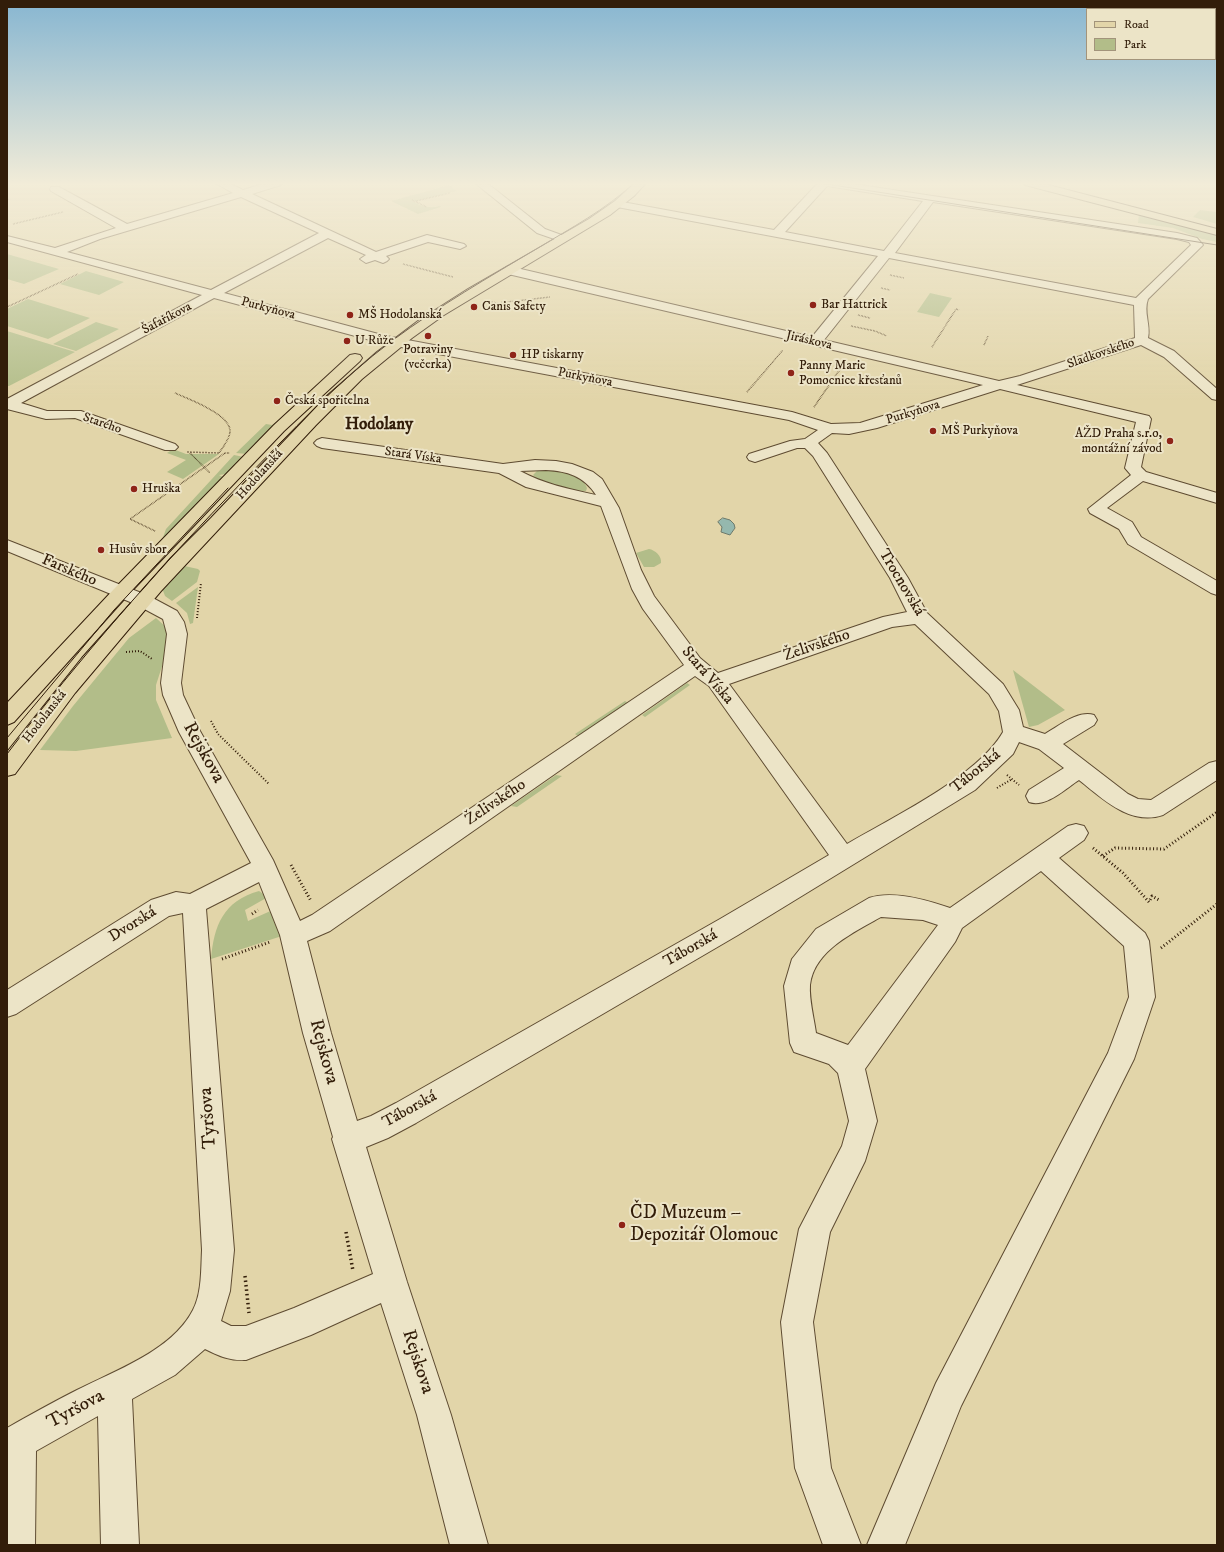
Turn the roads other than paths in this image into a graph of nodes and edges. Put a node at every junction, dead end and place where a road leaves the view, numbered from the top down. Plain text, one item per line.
1 (68, 255) edge
2 (284, 255) edge
3 (369, 255) edge
4 (381, 255) edge
5 (509, 255) edge
6 (534, 255) edge
7 (872, 255) edge
8 (885, 255) edge
9 (1186, 255) edge
10 (883, 258) junction
11 (508, 270) junction
12 (212, 294) junction
13 (1140, 302) junction
14 (380, 339) junction
15 (1141, 340) junction
16 (815, 342) junction
17 (398, 343) junction
18 (999, 385) junction
19 (1217, 396) edge
20 (8, 404) edge
21 (828, 429) junction
22 (322, 443) dead end
23 (810, 443) junction
24 (170, 447) road end
25 (755, 457) dead end
26 (503, 469) junction
27 (1140, 475) junction
28 (1217, 498) edge
29 (607, 502) junction
30 (7, 545) edge
31 (1217, 589) edge
32 (131, 596) junction
33 (919, 617) junction
34 (696, 666) junction
35 (716, 681) junction
36 (7, 717) edge
37 (1086, 720) dead end
38 (1014, 732) junction
39 (1047, 743) junction
40 (7, 768) edge
41 (1080, 769) junction
42 (1217, 769) edge
43 (1037, 796) dead end
44 (1083, 840) road end
45 (1042, 857) junction
46 (844, 858) junction
47 (276, 863) junction
48 (191, 905) junction
49 (953, 920) junction
50 (284, 938) junction
51 (7, 1005) edge
52 (850, 1066) junction
53 (347, 1138) junction
54 (391, 1282) junction
55 (201, 1328) junction
56 (114, 1389) junction
57 (12, 1445) edge
58 (16, 1545) edge
59 (120, 1545) edge
60 (469, 1545) edge
61 (842, 1545) edge
62 (886, 1545) edge

1 - 12 street, Purkyňova
2 - 12 street, Šafaříkova
3 - 4 street
5 - 14 main road
6 - 11 main road, Hodolanská
7 - 10 street
8 - 10 street
9 - 13 street
10 - 13 street
10 - 16 street
11 - 16 street, Jiráskova
11 - 17 main road, Hodolanská
12 - 14 street, Purkyňova
12 - 20 street, Šafaříkova
13 - 15 street, Sladkovského
14 - 17 street, Purkyňova
14 - 32 main road
15 - 18 street, Sladkovského
15 - 19 street
16 - 18 street, Jiráskova
17 - 21 street, Purkyňova
17 - 32 main road, Hodolanská
18 - 21 street, Purkyňova
18 - 27 street, Jiráskova
20 - 24 street, Starého
21 - 23 street
22 - 26 street, Stará Víska
23 - 25 street
23 - 33 street, Trocnovská
26 - 29 street, Stará Víska
26 - 29 street, Stará Víska
27 - 28 street
27 - 31 street
29 - 34 street, Stará Víska
30 - 32 street, Farského
32 - 36 main road
32 - 40 main road, Hodolanská
32 - 47 street, Rejskova
33 - 35 street, Želivského
33 - 38 street, Trocnovská
34 - 35 street, Stará Víska
34 - 50 street, Želivského
35 - 46 street, Stará Víska
37 - 39 street
38 - 39 street
38 - 46 street, Táborská
39 - 41 street
41 - 42 street
41 - 43 street
44 - 45 street
45 - 49 street
45 - 62 street
46 - 53 street, Táborská
47 - 48 street
47 - 50 street, Rejskova
48 - 51 street, Dvorská
48 - 55 street, Tyršova
49 - 52 street
49 - 52 street
50 - 53 street, Rejskova
52 - 61 street
53 - 54 street, Rejskova
54 - 55 street
54 - 60 street, Rejskova
55 - 56 street, Tyršova
56 - 57 street, Tyršova
56 - 59 street
57 - 58 street

